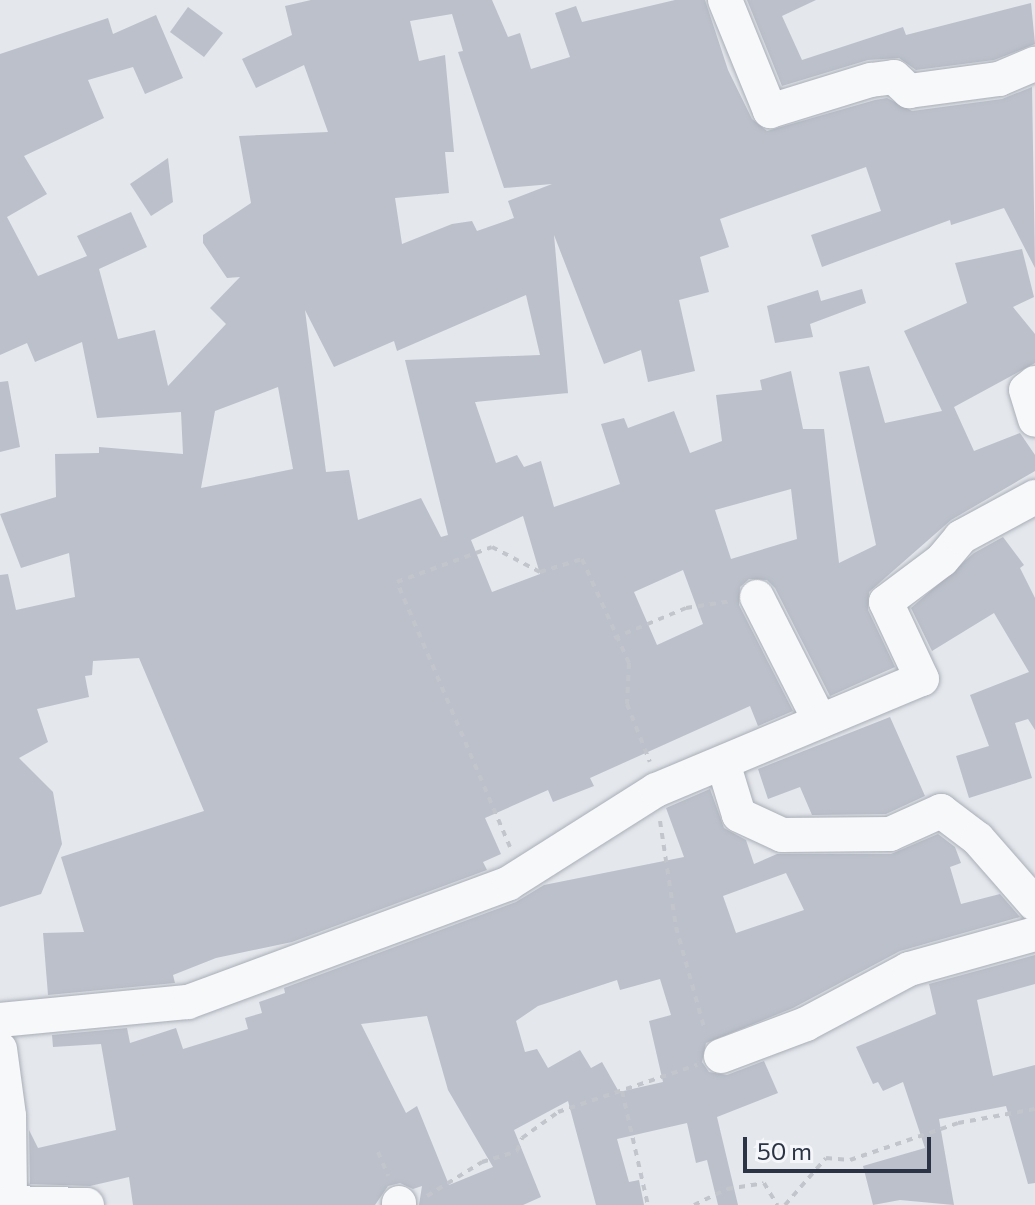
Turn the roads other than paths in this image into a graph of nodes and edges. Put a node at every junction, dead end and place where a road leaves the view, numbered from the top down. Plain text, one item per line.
1 (725, 0) edge
2 (1035, 64) edge
3 (1035, 383) edge
4 (1035, 420) edge
5 (1035, 497) edge
6 (757, 597) road end
7 (820, 721) junction
8 (724, 766) junction
9 (1035, 904) edge
10 (1035, 934) edge
11 (1, 1034) edge
12 (721, 1056) road end
13 (8, 1204) edge
14 (87, 1205) edge

1 - 2 street
3 - 4 street
5 - 7 street
6 - 7 street
7 - 8 street
8 - 9 street
8 - 11 street
10 - 12 street
11 - 13 street
13 - 14 street

